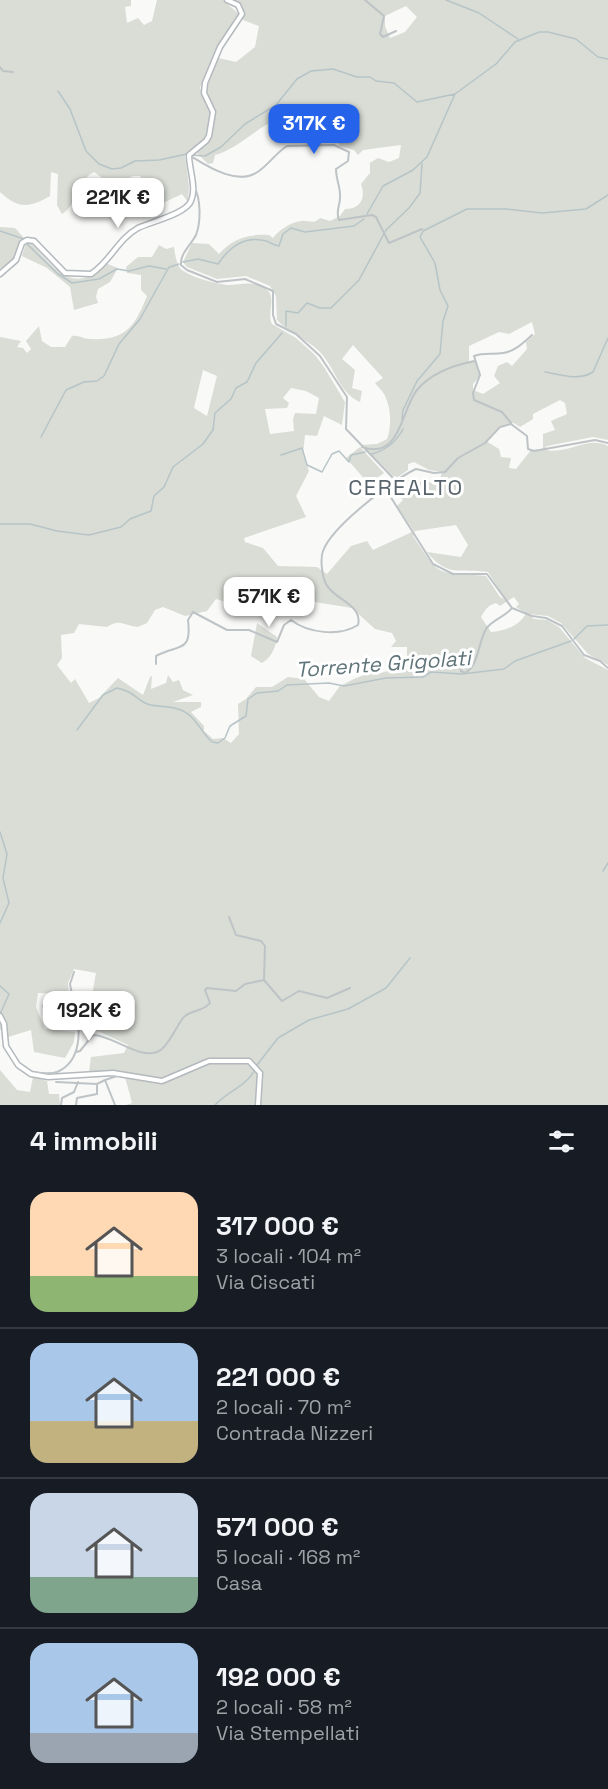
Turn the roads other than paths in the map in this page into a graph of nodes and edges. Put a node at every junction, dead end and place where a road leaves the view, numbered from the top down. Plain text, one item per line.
1 (227, 0) edge
2 (365, 0) edge
3 (396, 31) dead end
4 (0, 67) edge
5 (13, 72) dead end
6 (189, 154) junction
7 (192, 185) junction
8 (422, 229) dead end
9 (0, 274) edge
10 (531, 335) dead end
11 (475, 361) junction
12 (512, 424) junction
13 (608, 443) edge
14 (362, 446) junction
15 (396, 481) junction
16 (385, 488) junction
17 (512, 608) junction
18 (459, 662) dead end
19 (156, 664) dead end
20 (608, 668) edge
21 (229, 917) dead end
22 (74, 972) dead end
23 (264, 980) junction
24 (350, 988) dead end
25 (74, 1005) junction
26 (43, 1006) dead end
27 (0, 1016) edge
28 (76, 1052) junction
29 (31, 1074) junction
30 (127, 1074) junction
31 (105, 1080) junction
32 (56, 1082) dead end
33 (78, 1082) junction
34 (97, 1084) junction
35 (62, 1105) edge
36 (76, 1105) edge
37 (115, 1105) edge
38 (258, 1105) edge

1 - 6 street
2 - 3 street
4 - 5 street
6 - 7 street
6 - 8 street
7 - 9 street
7 - 14 street
10 - 11 street
11 - 12 street
11 - 14 street
12 - 13 street
12 - 15 street
14 - 15 street
15 - 16 street
16 - 17 street
16 - 19 street
17 - 18 street
17 - 20 street
21 - 23 street
22 - 25 street
23 - 24 street
23 - 28 street
25 - 26 street
25 - 28 street
27 - 29 street
28 - 29 street
29 - 30 street
30 - 31 street
30 - 38 street
31 - 34 street
31 - 37 street
32 - 33 street
33 - 34 street
33 - 35 street
34 - 36 street

